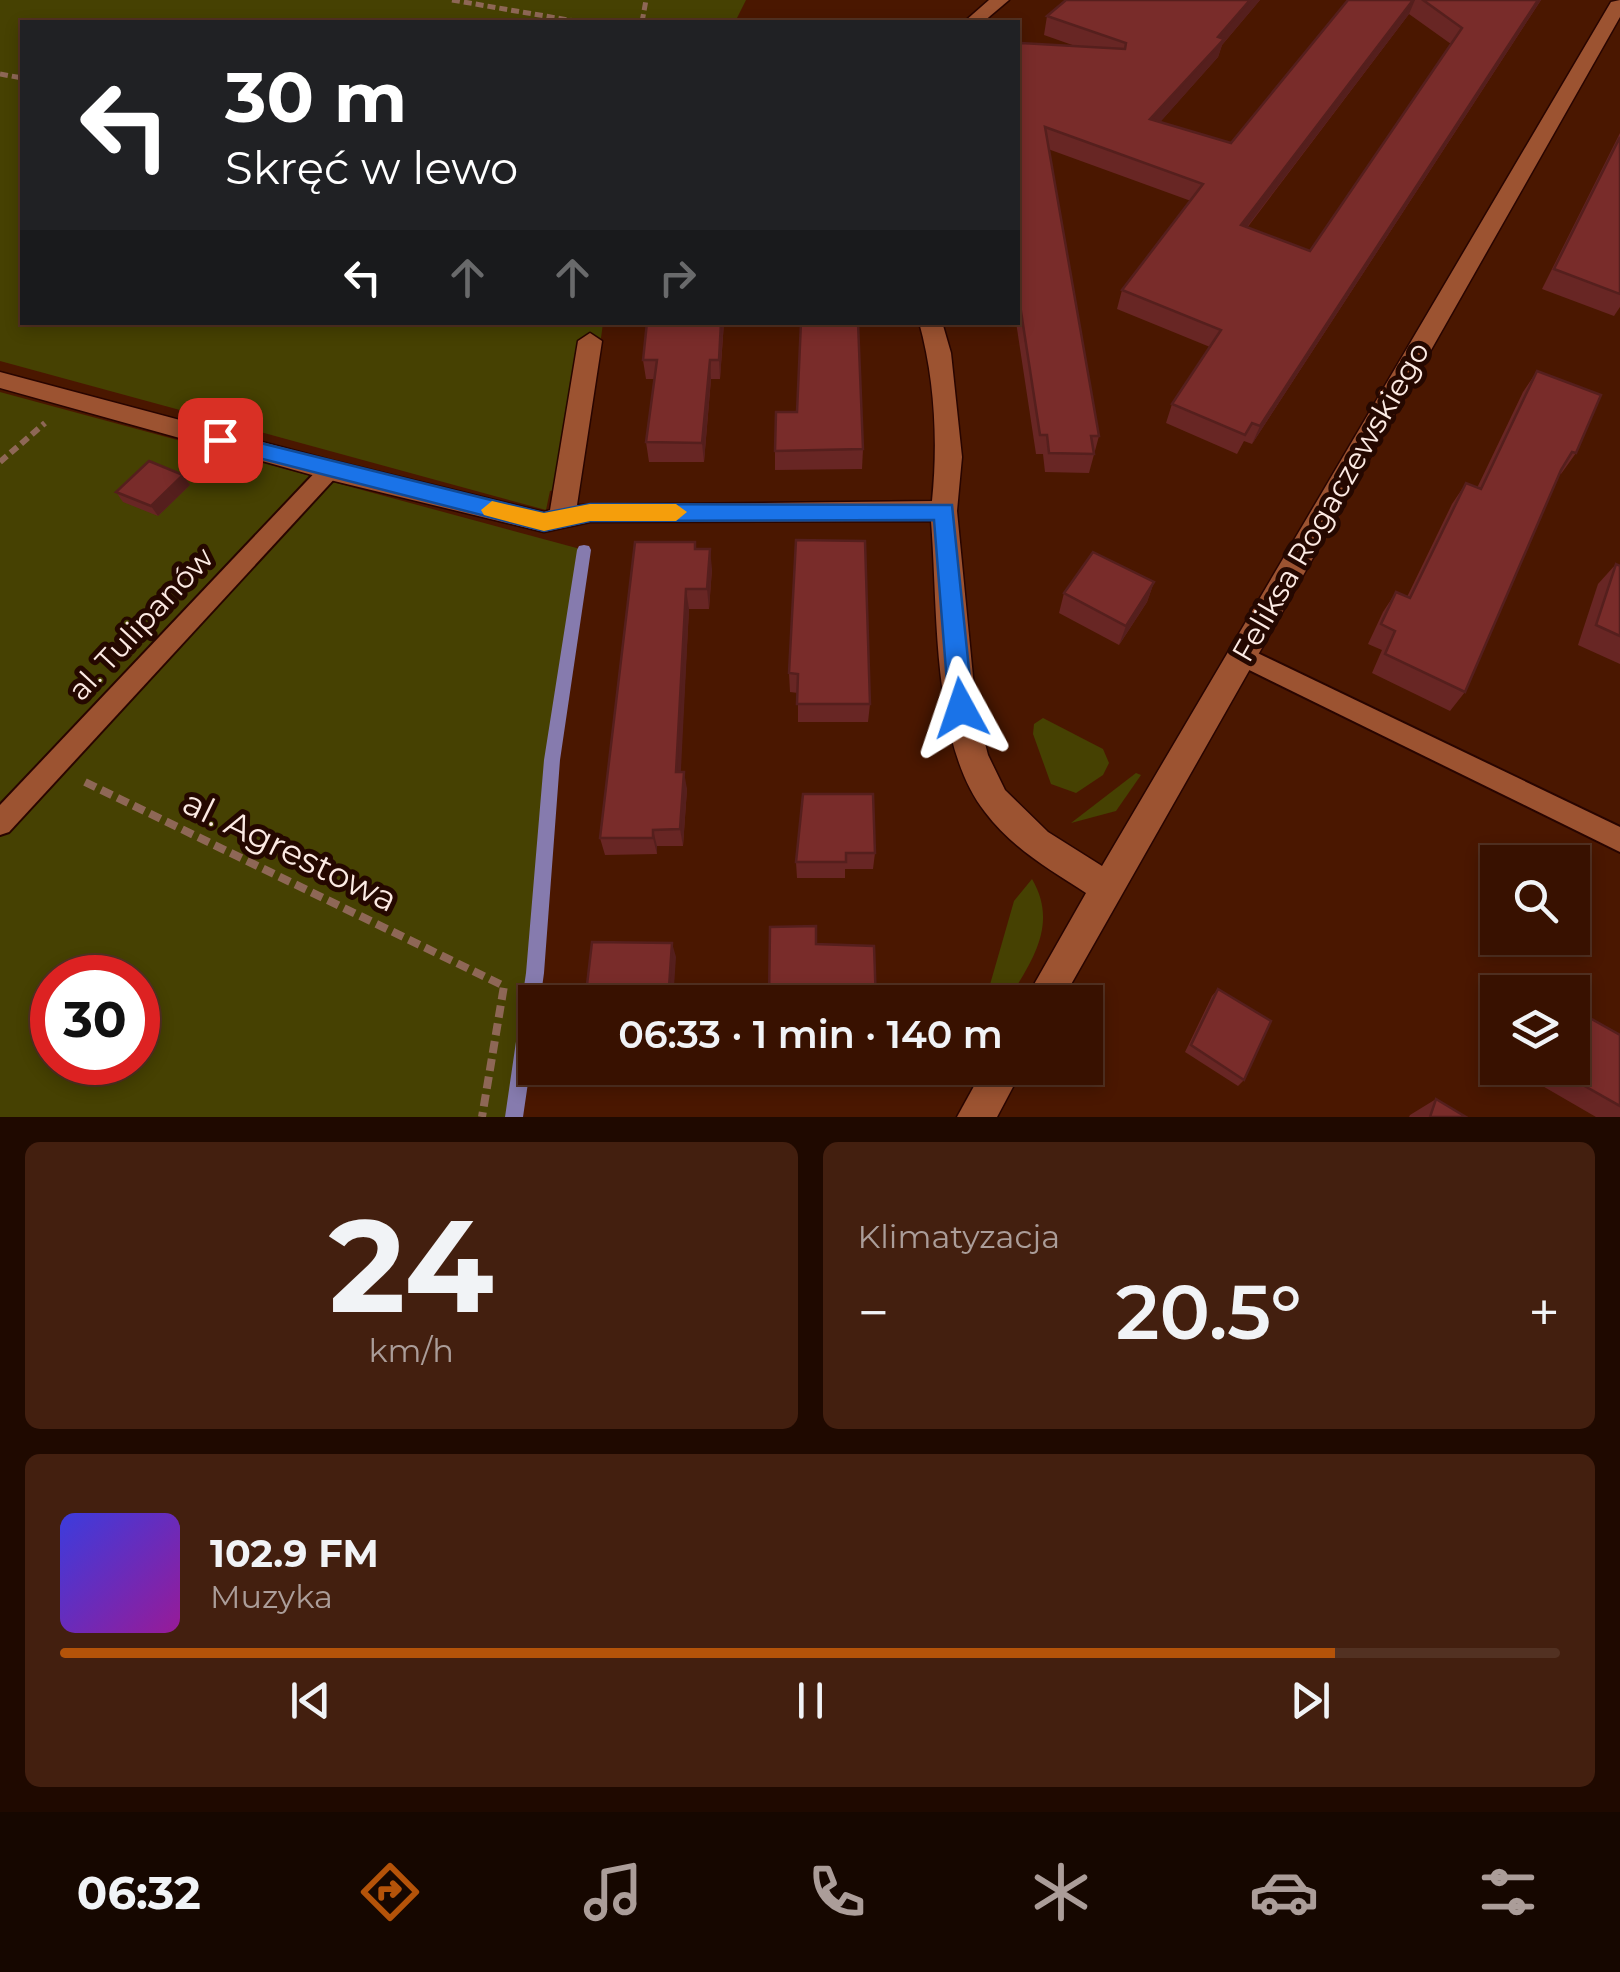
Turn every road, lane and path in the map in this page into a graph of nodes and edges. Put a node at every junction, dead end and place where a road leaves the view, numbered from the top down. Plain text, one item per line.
1 (452, 0) edge
2 (1000, 0) edge
3 (1620, 2) edge
4 (568, 20) edge
5 (975, 20) edge
6 (931, 325) edge
7 (590, 340) dead end
8 (0, 380) edge
9 (73, 400) junction
10 (0, 462) edge
11 (330, 470) junction
12 (944, 511) junction
13 (562, 518) junction
14 (1243, 656) junction
15 (52, 767) junction
16 (0, 823) edge
17 (1620, 840) edge
18 (1108, 888) junction
19 (1052, 985) edge
20 (995, 1085) edge
21 (482, 1117) edge
22 (976, 1117) edge

1 - 4 path
2 - 5 street
3 - 14 street, Feliksa Rogaczewskiego
6 - 12 street
7 - 13 street
8 - 9 street
9 - 10 path
9 - 11 street
11 - 13 street
11 - 15 lane, al. Tulipanów
12 - 13 street
12 - 18 street
14 - 17 lane
14 - 18 street, Feliksa Rogaczewskiego
15 - 16 lane, al. Tulipanów
15 - 21 path, al. Agrestowa
18 - 19 street, Feliksa Rogaczewskiego
20 - 22 street

